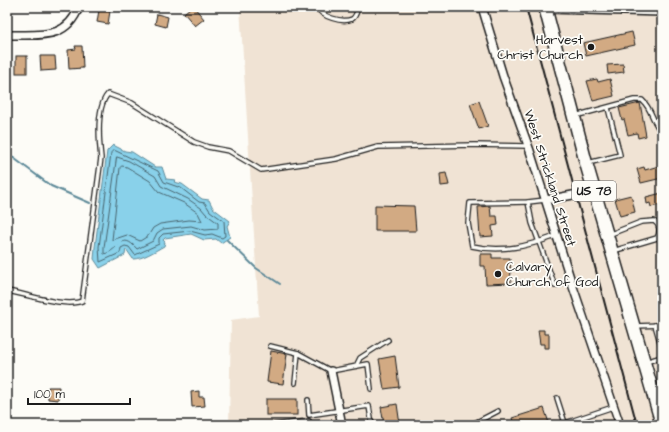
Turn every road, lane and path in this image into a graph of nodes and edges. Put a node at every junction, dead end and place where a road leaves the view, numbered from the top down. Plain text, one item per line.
1 (78, 7) edge
2 (317, 7) edge
3 (358, 7) edge
4 (482, 7) edge
5 (545, 8) edge
6 (569, 9) edge
7 (662, 12) edge
8 (7, 35) edge
9 (608, 108) junction
10 (574, 116) junction
11 (662, 132) edge
12 (528, 146) junction
13 (586, 163) junction
14 (594, 191) junction
15 (546, 200) junction
16 (528, 202) junction
17 (556, 236) junction
18 (607, 236) junction
19 (538, 242) junction
20 (612, 252) junction
21 (571, 281) junction
22 (7, 290) edge
23 (655, 325) junction
24 (662, 325) edge
25 (634, 326) junction
26 (388, 340) dead end
27 (270, 346) dead end
28 (662, 349) edge
29 (298, 353) junction
30 (662, 357) edge
31 (644, 363) junction
32 (356, 366) junction
33 (332, 371) junction
34 (295, 383) dead end
35 (371, 389) dead end
36 (556, 398) dead end
37 (308, 400) dead end
38 (613, 407) junction
39 (498, 410) dead end
40 (339, 411) junction
41 (309, 415) junction
42 (662, 421) edge
43 (309, 423) edge
44 (565, 424) edge
45 (272, 425) edge
46 (342, 425) edge
47 (372, 425) edge
48 (471, 425) edge
49 (620, 425) edge

1 - 8 street
2 - 3 lane
4 - 12 street, West Strickland Street
5 - 6 street
5 - 10 main road, US 78
6 - 7 street
9 - 10 lane
9 - 11 lane
9 - 13 lane
10 - 13 main road, US 78
12 - 15 street, West Strickland Street
12 - 22 lane
13 - 14 main road, US 78
14 - 15 street
14 - 18 main road, US 78
15 - 16 lane
15 - 17 street, West Strickland Street
16 - 19 lane
16 - 19 lane
17 - 19 lane
17 - 21 street, West Strickland Street
18 - 20 main road, US 78
18 - 20 lane
19 - 21 lane
20 - 25 main road, US 78
21 - 38 street, West Strickland Street
23 - 24 lane
23 - 25 lane
23 - 28 lane
25 - 31 main road, US 78
26 - 32 lane
27 - 29 lane
29 - 33 lane
29 - 34 lane
30 - 31 lane
31 - 42 main road, US 78
32 - 33 lane
32 - 35 lane
33 - 40 street
36 - 44 lane
37 - 41 lane
38 - 44 lane
38 - 49 street, West Strickland Street
39 - 48 lane
40 - 41 lane
40 - 46 street
40 - 47 lane
41 - 43 lane
43 - 45 lane

